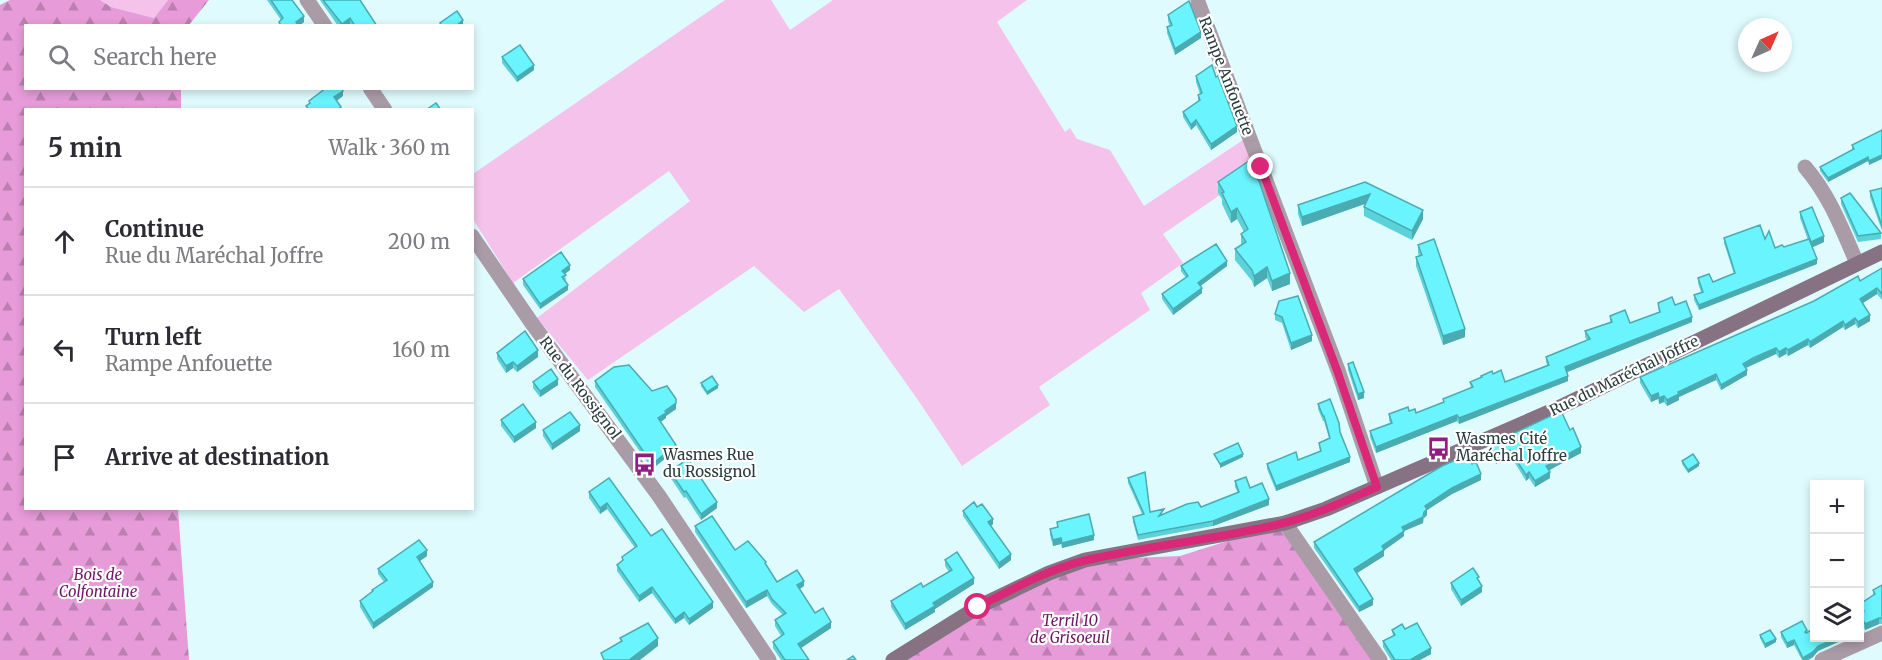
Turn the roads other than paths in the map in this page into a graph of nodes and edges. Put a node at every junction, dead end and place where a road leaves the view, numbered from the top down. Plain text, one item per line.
1 (307, 0) edge
2 (1198, 2) dead end
3 (324, 24) edge
4 (371, 90) edge
5 (384, 108) edge
6 (1806, 167) dead end
7 (474, 239) edge
8 (1882, 252) edge
9 (1857, 263) junction
10 (1377, 487) junction
11 (1285, 523) junction
12 (1882, 633) edge
13 (769, 660) edge
14 (893, 660) edge
15 (1380, 660) edge
16 (1822, 660) edge

1 - 3 street
2 - 10 street, Rampe Anfouette
4 - 5 street
6 - 9 street
7 - 13 street, Rue du Rossignol
8 - 9 street, Rue du Maréchal Joffre
9 - 10 street, Rue du Maréchal Joffre
10 - 11 street, Rue du Maréchal Joffre
11 - 14 street, Rue du Maréchal Joffre
11 - 15 street
12 - 16 street

